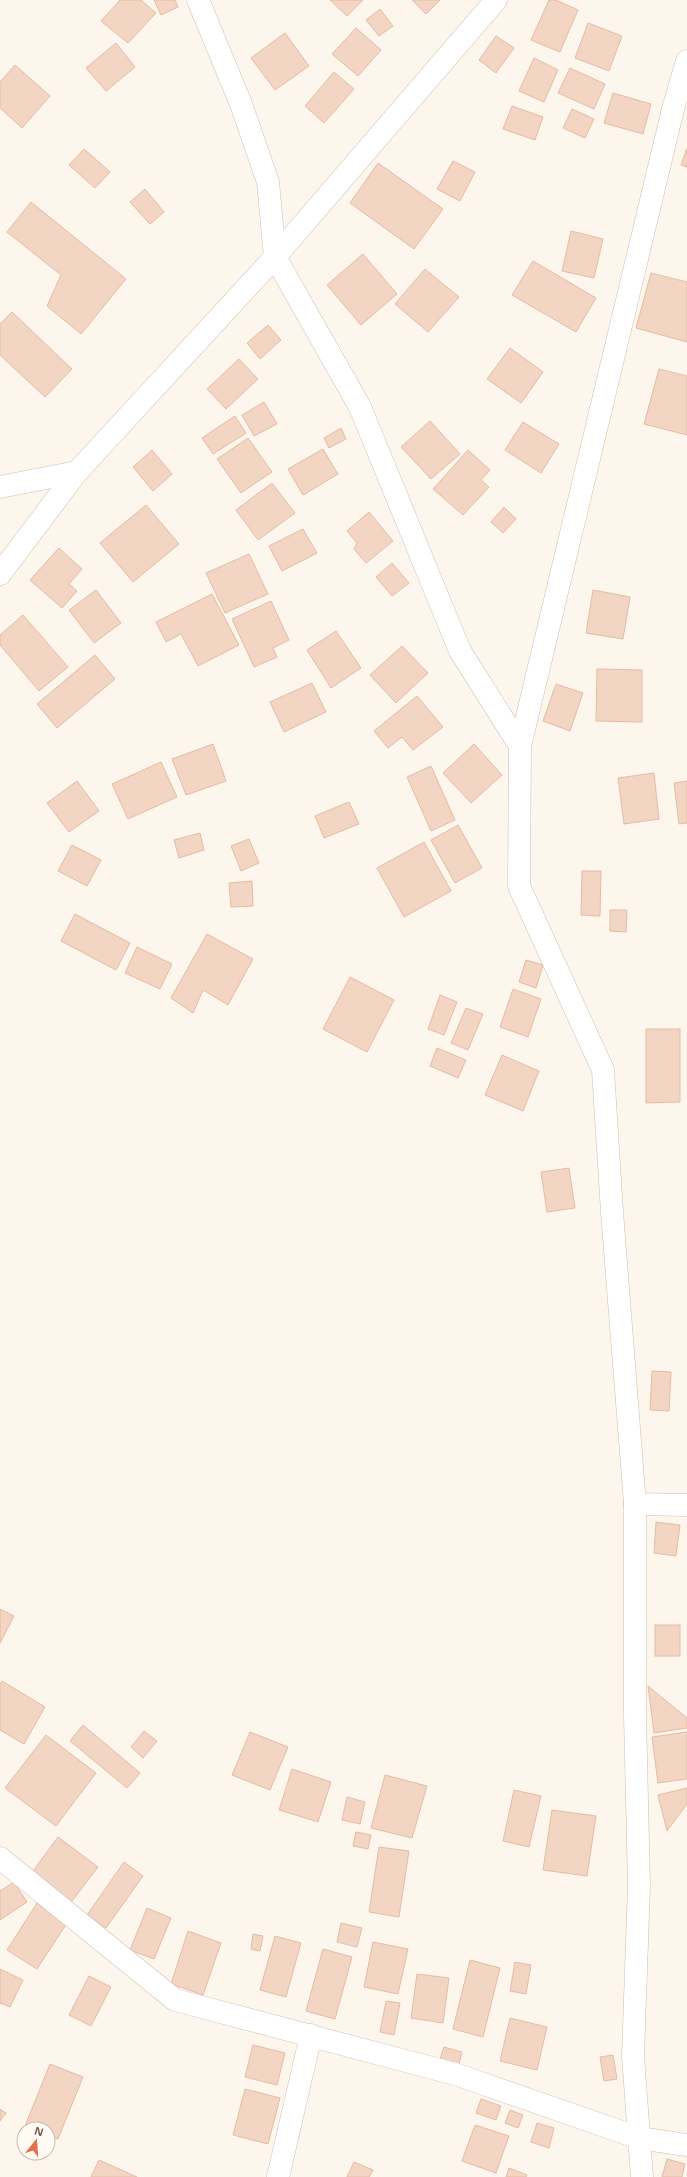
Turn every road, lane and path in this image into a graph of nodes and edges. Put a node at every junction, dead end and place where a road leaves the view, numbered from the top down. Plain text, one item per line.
1 (198, 0) edge
2 (496, 0) edge
3 (687, 61) edge
4 (275, 257) junction
5 (77, 472) junction
6 (0, 487) edge
7 (0, 574) edge
8 (520, 746) junction
9 (635, 1504) junction
10 (687, 1505) edge
11 (0, 1858) edge
12 (311, 2035) junction
13 (639, 2138) junction
14 (687, 2145) edge
15 (278, 2177) edge
16 (642, 2177) edge

1 - 4 street
2 - 4 street
3 - 8 street
4 - 5 street
4 - 8 street
5 - 6 street
5 - 7 street
8 - 9 street
9 - 10 street
9 - 13 street
11 - 12 street
12 - 13 street
12 - 15 street
13 - 14 street
13 - 16 street

